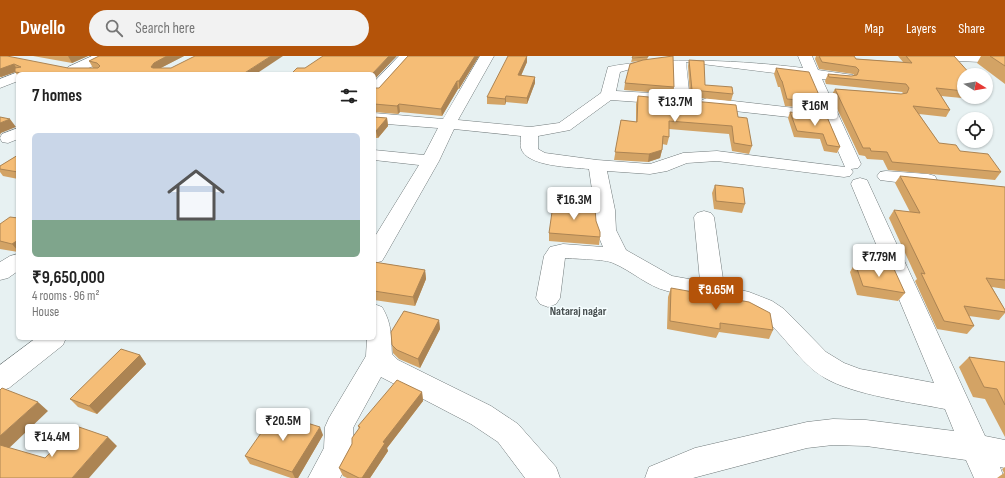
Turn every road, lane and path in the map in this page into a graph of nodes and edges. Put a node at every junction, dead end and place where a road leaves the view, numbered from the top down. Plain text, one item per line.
1 (103, 56) edge
2 (406, 56) edge
3 (487, 56) edge
4 (805, 56) edge
5 (933, 56) edge
6 (679, 58) junction
7 (1005, 59) edge
8 (59, 67) edge
9 (73, 70) junction
10 (84, 72) edge
11 (16, 77) edge
12 (816, 82) junction
13 (0, 84) edge
14 (849, 85) edge
15 (376, 89) edge
16 (608, 95) junction
17 (682, 101) junction
18 (832, 117) junction
19 (376, 118) edge
20 (448, 124) junction
21 (530, 132) junction
22 (376, 155) edge
23 (430, 161) junction
24 (597, 165) junction
25 (852, 174) junction
26 (942, 182) edge
27 (704, 217) dead end
28 (376, 253) edge
29 (617, 255) junction
30 (16, 262) edge
31 (0, 272) edge
32 (713, 292) junction
33 (548, 298) dead end
34 (376, 318) edge
35 (51, 340) edge
36 (379, 357) junction
37 (0, 380) edge
38 (955, 399) junction
39 (977, 448) junction
40 (1005, 454) edge
41 (323, 478) edge
42 (545, 478) edge
43 (660, 478) edge
44 (990, 478) edge

1 - 9 street
2 - 15 street
3 - 20 street
4 - 12 street
5 - 7 street
6 - 12 street
6 - 16 street
6 - 17 street
8 - 9 street
9 - 10 street
11 - 13 street
12 - 14 street
12 - 18 street
16 - 17 street
16 - 21 street
17 - 18 street
18 - 25 street
19 - 20 street
20 - 21 street
20 - 23 street
21 - 24 street
22 - 23 street
23 - 28 street
24 - 25 street
24 - 29 street
25 - 26 street
25 - 38 street
27 - 32 street
29 - 32 street
29 - 33 street
30 - 31 street
32 - 38 street
34 - 36 street
35 - 37 street
36 - 41 street
36 - 42 street
38 - 39 street
39 - 40 street
39 - 43 street
39 - 44 street

